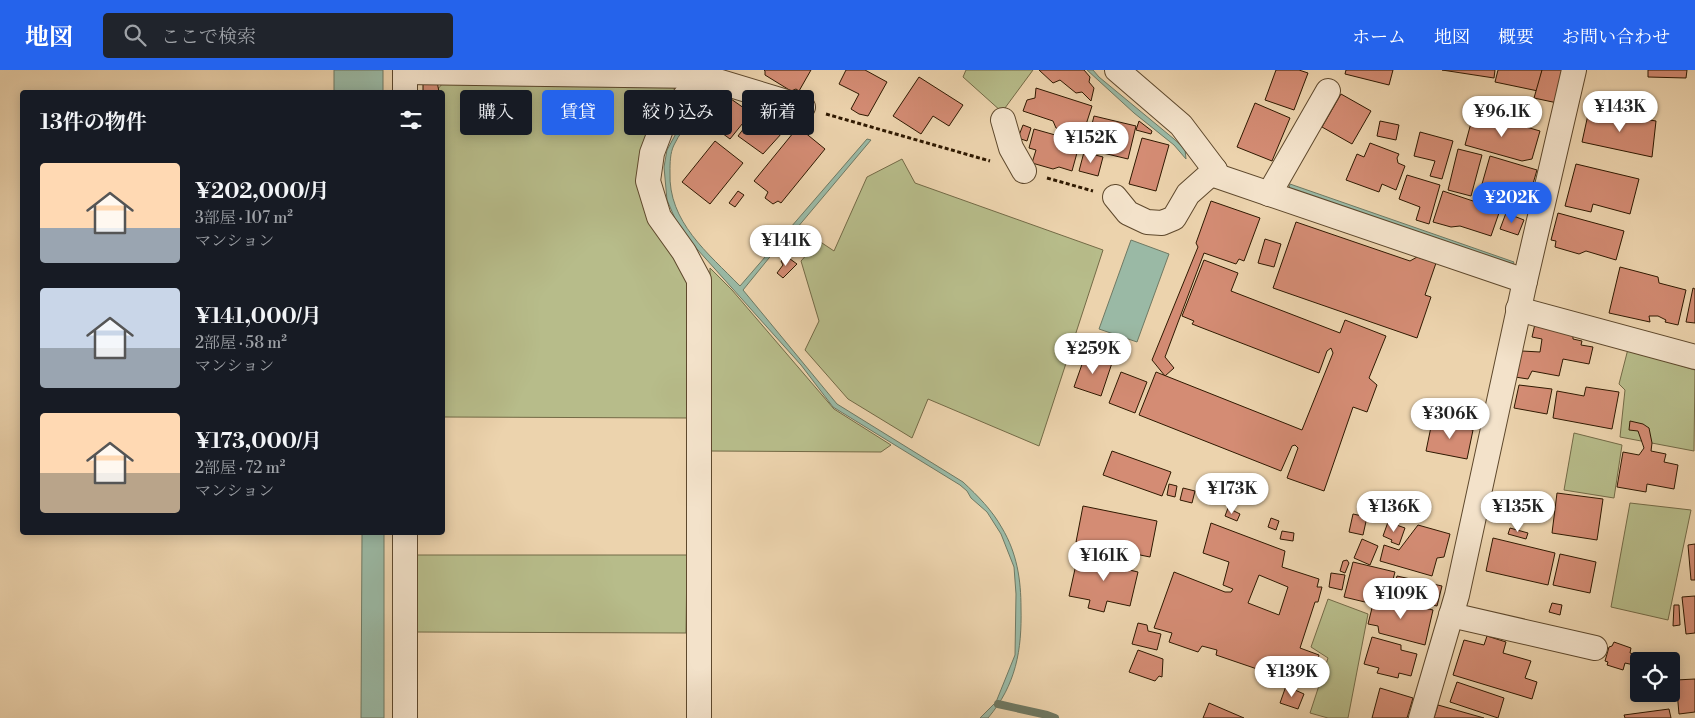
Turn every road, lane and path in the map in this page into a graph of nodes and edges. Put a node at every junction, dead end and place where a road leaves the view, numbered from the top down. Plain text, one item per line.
1 (1117, 70) edge
2 (1574, 70) edge
3 (701, 76) junction
4 (405, 78) edge
5 (746, 90) edge
6 (1328, 90) dead end
7 (814, 111) edge
8 (1003, 120) dead end
9 (1215, 170) junction
10 (1024, 171) junction
11 (1269, 194) junction
12 (1115, 198) joint
13 (1525, 281) junction
14 (1518, 310) junction
15 (1695, 357) edge
16 (405, 535) edge
17 (1451, 615) junction
18 (1595, 648) dead end
19 (405, 718) edge
20 (699, 718) edge
21 (1421, 718) edge

1 - 9 street
2 - 13 street
3 - 4 street
3 - 5 street
3 - 20 street
6 - 11 street
7 - 10 path
8 - 10 street
9 - 11 street
9 - 12 street
10 - 12 path
11 - 13 street
13 - 14 street
14 - 15 street
14 - 17 street
16 - 19 street
17 - 18 street
17 - 21 street

